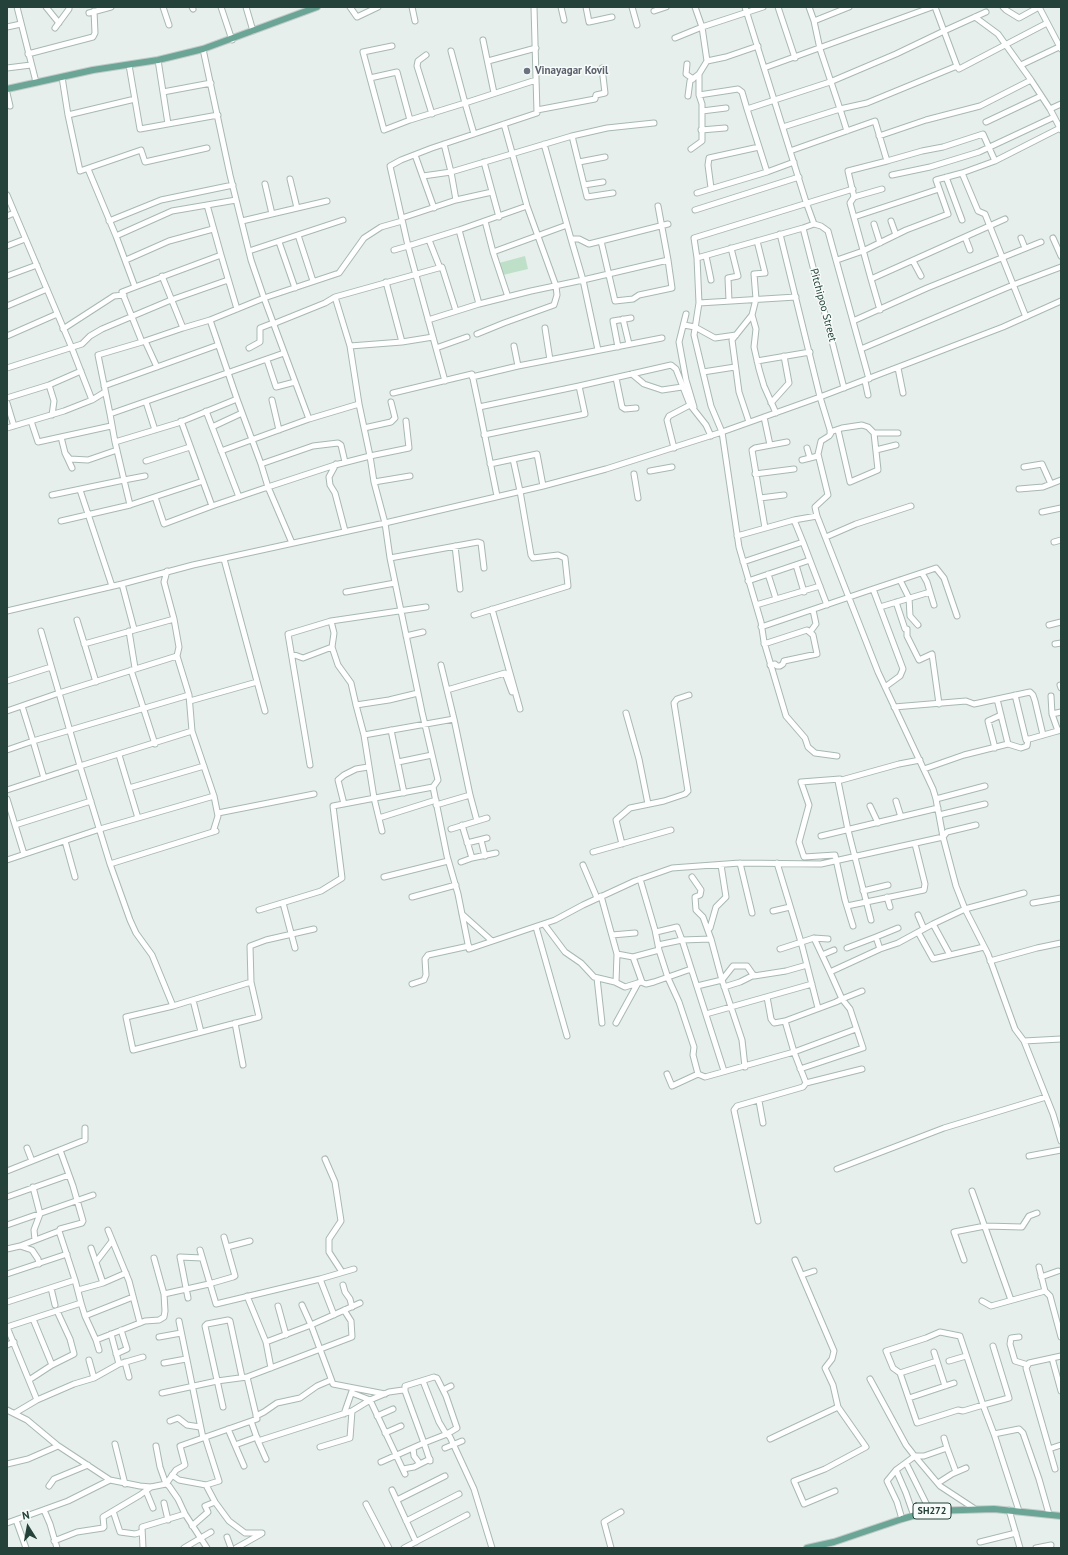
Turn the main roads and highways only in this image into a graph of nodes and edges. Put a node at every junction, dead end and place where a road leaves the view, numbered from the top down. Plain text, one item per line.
1 (317, 7) edge
2 (7, 89) edge
3 (1061, 1516) edge
4 (807, 1548) edge

1 - 2 main road
3 - 4 main road, SH272

